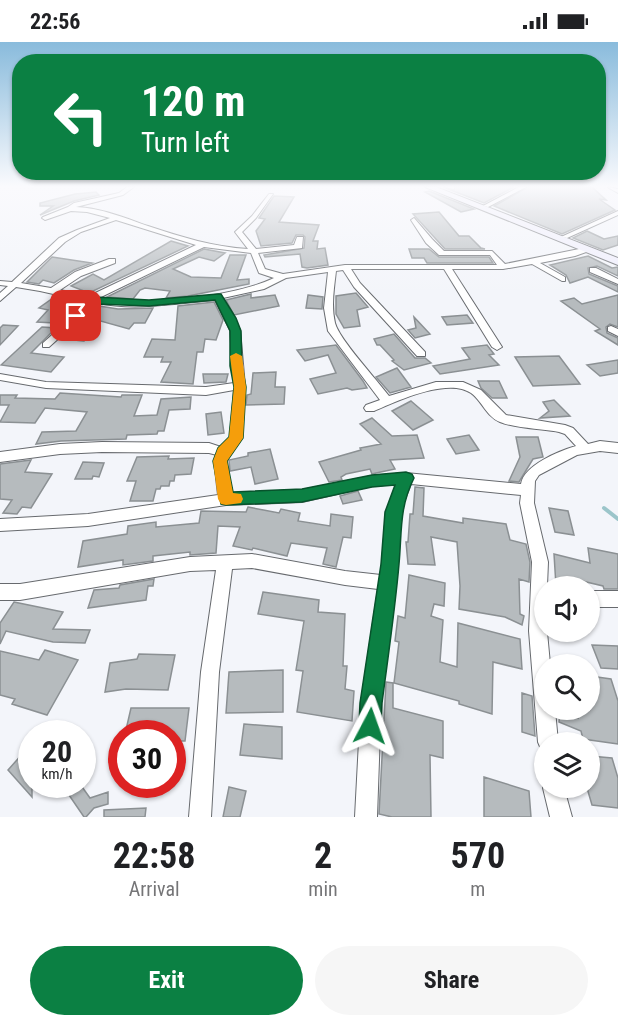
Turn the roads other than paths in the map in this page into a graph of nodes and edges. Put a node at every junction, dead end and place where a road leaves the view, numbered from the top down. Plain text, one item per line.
1 (102, 223) edge
2 (135, 223) edge
3 (247, 223) edge
4 (416, 223) edge
5 (521, 223) edge
6 (530, 223) edge
7 (596, 223) edge
8 (565, 237) junction
9 (300, 239) dead end
10 (202, 245) junction
11 (586, 249) junction
12 (253, 252) junction
13 (618, 260) edge
14 (112, 261) dead end
15 (532, 261) junction
16 (345, 267) junction
17 (503, 267) junction
18 (333, 268) junction
19 (447, 268) junction
20 (593, 270) dead end
21 (284, 276) junction
22 (562, 279) dead end
23 (0, 282) edge
24 (618, 282) edge
25 (18, 284) junction
26 (52, 291) junction
27 (218, 297) junction
28 (0, 298) edge
29 (92, 300) junction
30 (46, 345) dead end
31 (497, 347) dead end
32 (421, 354) dead end
33 (0, 377) edge
34 (240, 387) junction
35 (387, 401) junction
36 (370, 408) dead end
37 (585, 447) junction
38 (618, 448) edge
39 (224, 452) junction
40 (0, 457) edge
41 (406, 478) junction
42 (526, 490) junction
43 (226, 499) junction
44 (0, 525) edge
45 (225, 562) junction
46 (541, 576) edge
47 (387, 583) junction
48 (0, 592) edge
49 (600, 599) edge
50 (618, 599) edge
51 (556, 798) edge
52 (200, 817) edge
53 (366, 817) edge
54 (561, 817) edge

1 - 25 street
2 - 10 street
3 - 12 street
4 - 17 street
5 - 11 main road
6 - 8 main road
7 - 8 street
8 - 13 main road
9 - 12 street
10 - 12 street
10 - 29 street
11 - 13 main road
11 - 15 street
12 - 21 street
14 - 26 street
15 - 17 street
15 - 22 street
16 - 18 street
16 - 19 street
16 - 32 street
17 - 19 street
18 - 21 street
18 - 35 street
19 - 31 street
20 - 24 street
21 - 27 street
23 - 25 street
25 - 26 street
25 - 28 street
26 - 29 street
27 - 29 street
27 - 34 street
29 - 30 street
33 - 34 street
34 - 39 street
35 - 36 street
35 - 37 street
37 - 38 street
37 - 42 street
39 - 40 street
39 - 43 street
41 - 42 street
41 - 43 street
41 - 47 street
42 - 46 street
43 - 44 street
45 - 47 street
45 - 48 street
45 - 52 street
47 - 53 street
49 - 50 street
51 - 54 street

